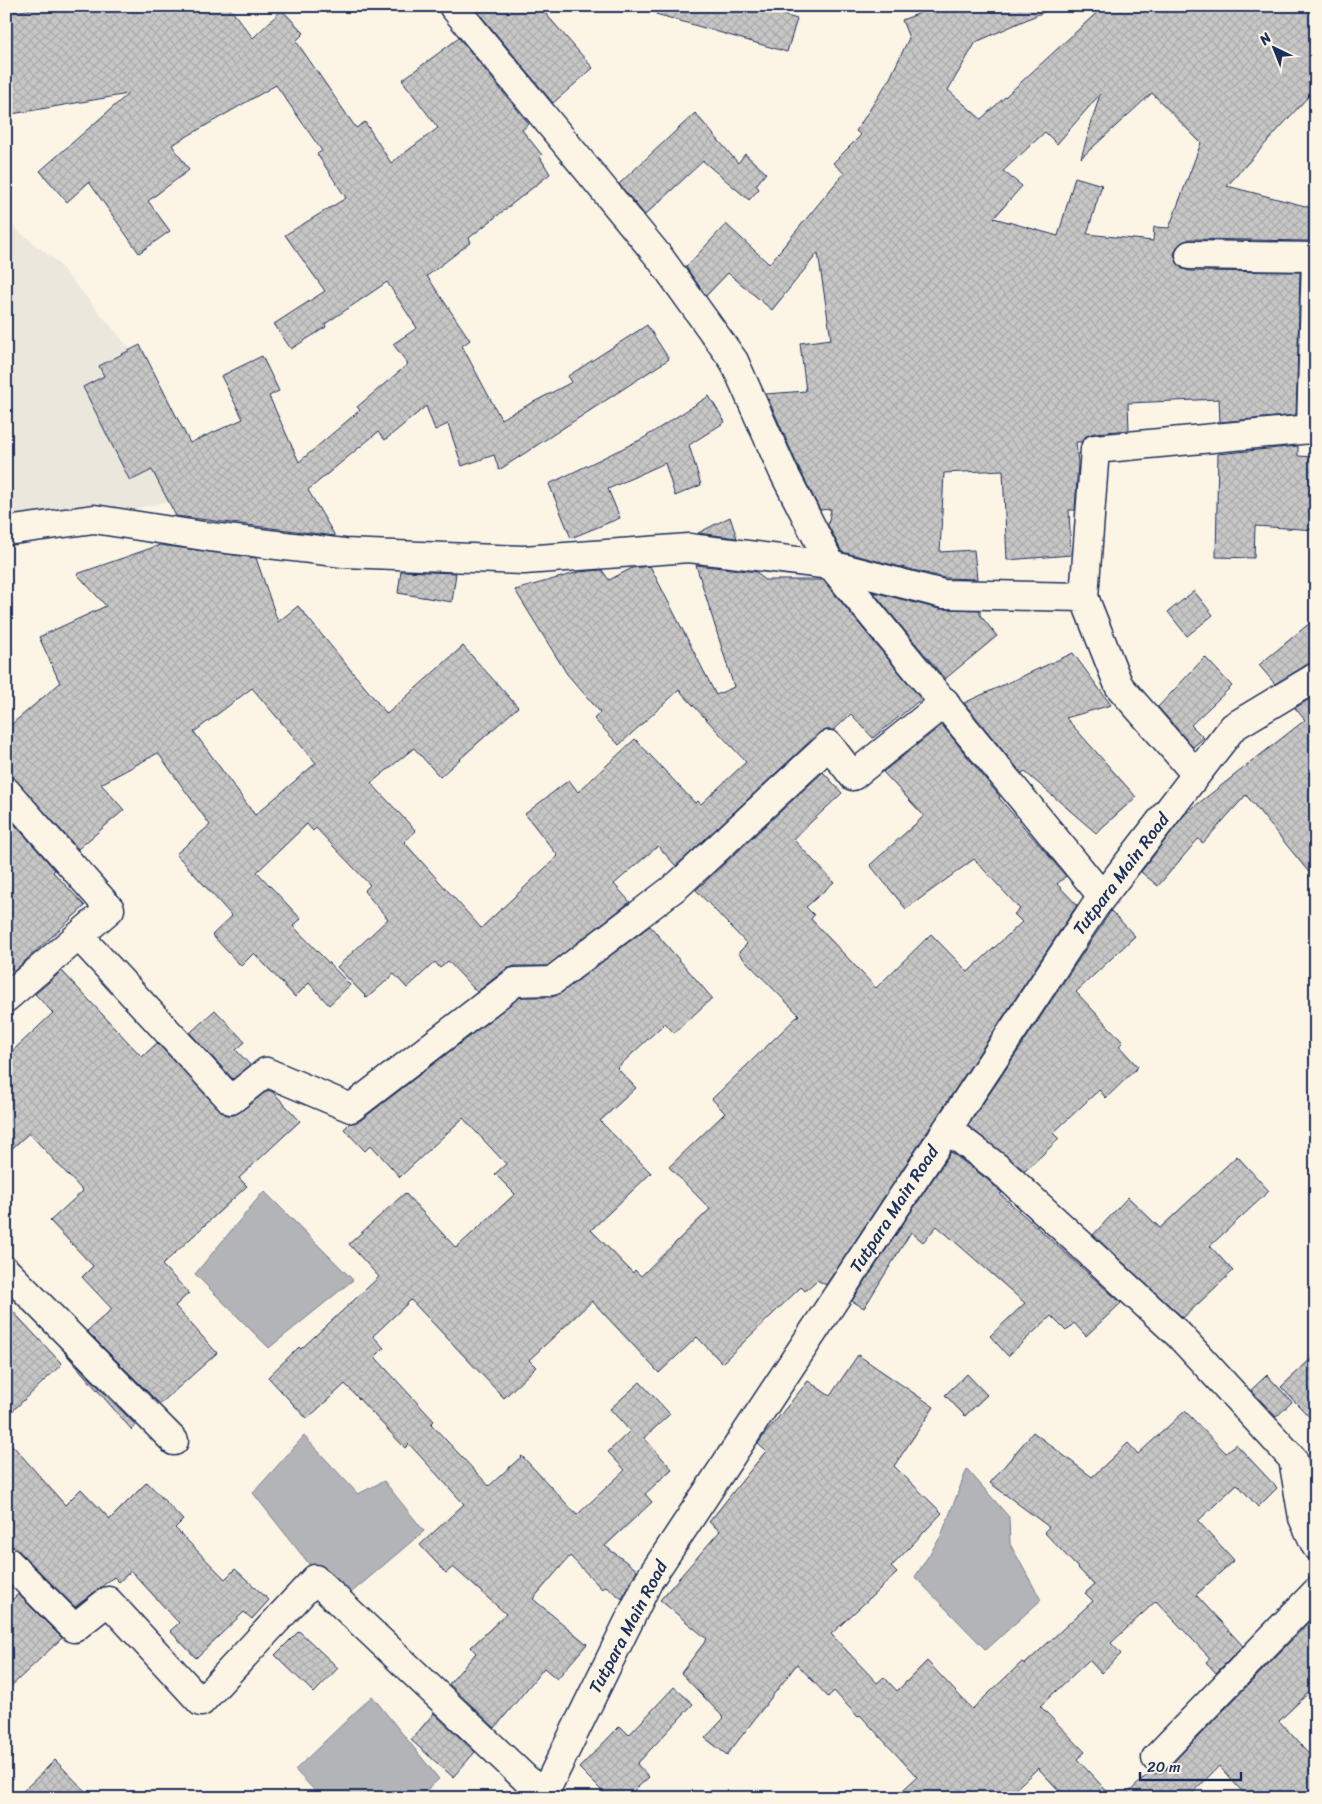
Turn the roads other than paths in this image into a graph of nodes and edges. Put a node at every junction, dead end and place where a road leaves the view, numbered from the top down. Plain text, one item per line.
1 (453, 6) edge
2 (1190, 255) dead end
3 (1316, 257) edge
4 (1313, 429) edge
5 (6, 530) edge
6 (832, 565) junction
7 (1084, 597) junction
8 (1316, 677) edge
9 (945, 702) junction
10 (1196, 774) junction
11 (6, 791) edge
12 (1102, 896) junction
13 (79, 936) junction
14 (6, 998) edge
15 (947, 1129) junction
16 (6, 1271) edge
17 (174, 1441) dead end
18 (1316, 1546) edge
19 (6, 1560) edge
20 (1316, 1592) edge
21 (1156, 1758) dead end
22 (544, 1797) edge

1 - 6 street
2 - 3 street
3 - 4 street
4 - 7 street
5 - 6 street
6 - 7 street
6 - 9 street
7 - 10 street
8 - 10 street, Tutpara Main Road
9 - 12 street
9 - 13 street
10 - 12 street, Tutpara Main Road
11 - 13 street
12 - 15 street, Tutpara Main Road
13 - 14 street
15 - 18 street
15 - 22 street, Tutpara Main Road
16 - 17 street
19 - 22 street
20 - 21 street

